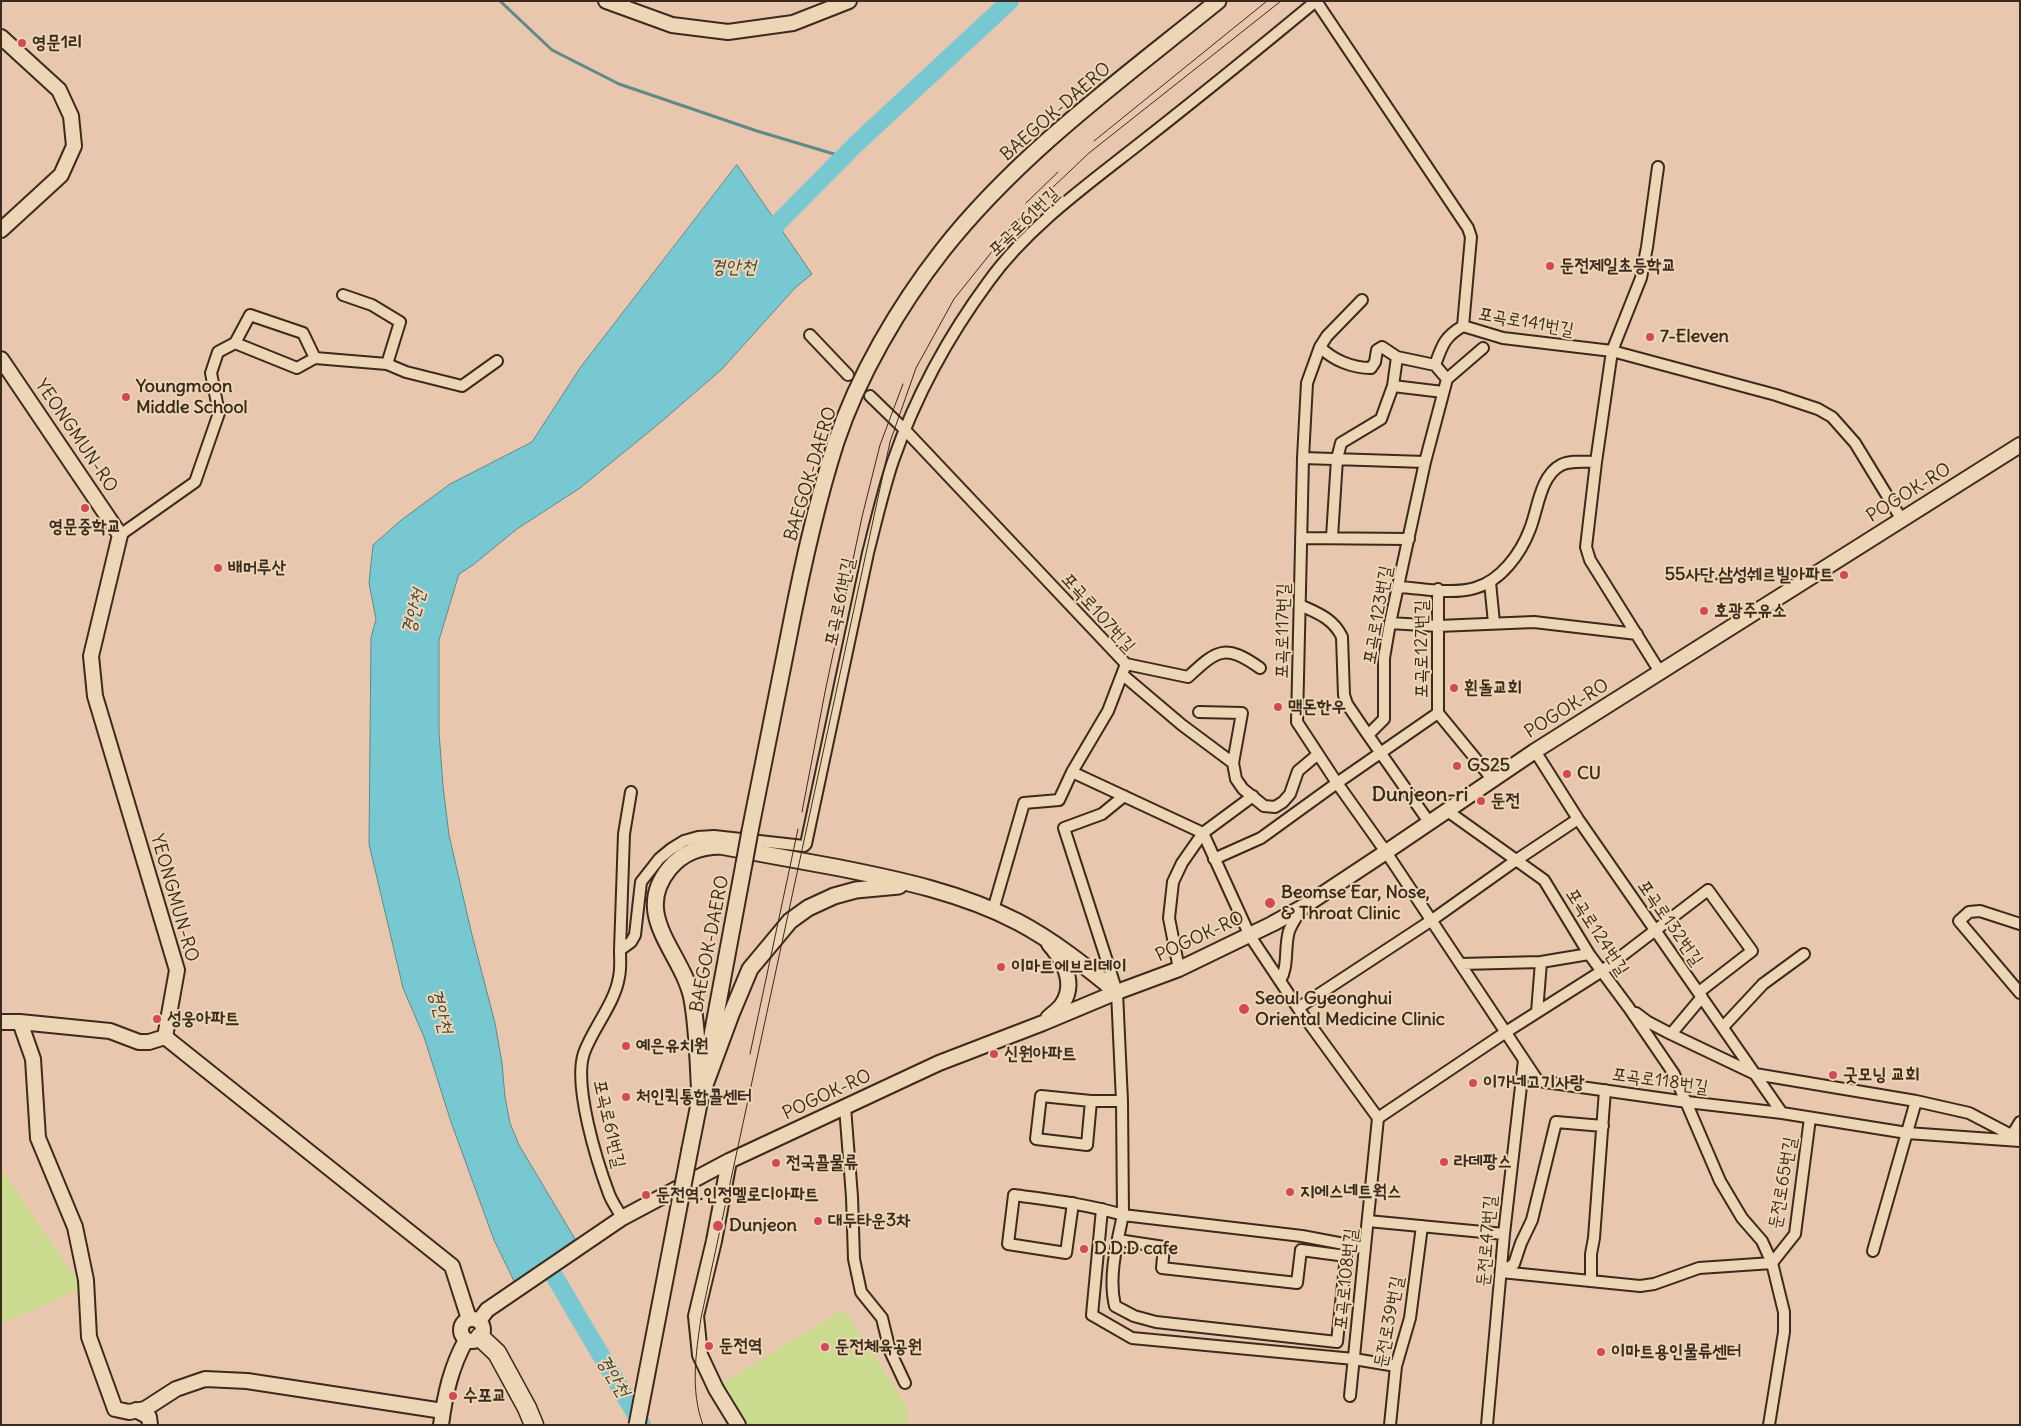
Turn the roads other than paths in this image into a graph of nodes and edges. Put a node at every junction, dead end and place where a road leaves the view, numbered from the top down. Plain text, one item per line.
1 (606, 1) edge
2 (849, 1) edge
3 (1218, 1) edge
4 (1316, 1) edge
5 (1, 37) edge
6 (1658, 167) dead end
7 (1, 230) edge
8 (342, 295) dead end
9 (1362, 300) dead end
10 (1463, 326) junction
11 (810, 335) dead end
12 (235, 343) junction
13 (1320, 347) junction
14 (1483, 348) dead end
15 (1612, 352) junction
16 (1397, 357) junction
17 (315, 358) junction
18 (1, 359) edge
19 (497, 361) dead end
20 (387, 364) junction
21 (1435, 365) junction
22 (848, 375) dead end
23 (1447, 379) junction
24 (1393, 386) junction
25 (1444, 392) junction
26 (870, 396) dead end
27 (905, 430) junction
28 (2019, 446) edge
29 (1303, 458) junction
30 (1338, 459) junction
31 (1425, 462) junction
32 (1596, 462) junction
33 (1902, 520) junction
34 (120, 535) junction
35 (1332, 537) junction
36 (1301, 538) junction
37 (1409, 538) junction
38 (1490, 582) junction
39 (1398, 587) junction
40 (1438, 589) junction
41 (1300, 605) junction
42 (1494, 623) junction
43 (1390, 624) junction
44 (1438, 626) junction
45 (1636, 634) junction
46 (1260, 668) dead end
47 (1124, 670) junction
48 (1660, 672) junction
49 (1199, 712) dead end
50 (1438, 713) junction
51 (1368, 736) junction
52 (1535, 751) junction
53 (1380, 754) junction
54 (1317, 755) junction
55 (1233, 763) junction
56 (1072, 772) junction
57 (1493, 780) junction
58 (1337, 783) junction
59 (631, 792) dead end
60 (1124, 796) junction
61 (1253, 796) junction
62 (1446, 810) junction
63 (1578, 819) junction
64 (1429, 822) junction
65 (1203, 833) junction
66 (1386, 852) junction
67 (1214, 859) junction
68 (1515, 860) junction
69 (927, 887) junction
70 (1302, 907) junction
71 (993, 910) junction
72 (1432, 920) junction
73 (2020, 924) edge
74 (1654, 930) junction
75 (1040, 934) junction
76 (1250, 936) junction
77 (620, 950) junction
78 (1589, 954) junction
79 (1804, 954) dead end
80 (1541, 962) junction
81 (1461, 964) junction
82 (1180, 969) junction
83 (1602, 971) junction
84 (1280, 981) junction
85 (1117, 992) junction
86 (2020, 993) edge
87 (1701, 995) junction
88 (1298, 1008) junction
89 (1629, 1008) junction
90 (1537, 1012) junction
91 (1, 1022) edge
92 (20, 1022) junction
93 (1043, 1023) junction
94 (1723, 1027) junction
95 (1506, 1032) junction
96 (1671, 1034) junction
97 (165, 1037) junction
98 (1524, 1060) junction
99 (1755, 1074) junction
100 (1605, 1090) junction
101 (700, 1099) junction
102 (1091, 1101) junction
103 (1122, 1101) junction
104 (1916, 1101) junction
105 (1687, 1102) junction
106 (845, 1107) junction
107 (1782, 1113) junction
108 (1378, 1118) junction
109 (1810, 1118) junction
110 (2020, 1122) edge
111 (1603, 1126) junction
112 (1907, 1133) junction
113 (2017, 1139) edge
114 (728, 1161) junction
115 (1072, 1203) junction
116 (1102, 1209) junction
117 (1123, 1215) junction
118 (622, 1218) junction
119 (1368, 1221) junction
120 (1422, 1226) junction
121 (1504, 1234) junction
122 (1118, 1240) junction
123 (1365, 1248) junction
124 (1873, 1251) dead end
125 (1772, 1263) junction
126 (1501, 1272) junction
127 (1591, 1281) junction
128 (473, 1329) junction
129 (1354, 1358) junction
130 (1396, 1366) junction
131 (905, 1383) dead end
132 (1350, 1396) dead end
133 (133, 1411) junction
134 (442, 1418) edge
135 (124, 1425) edge
136 (150, 1425) edge
137 (534, 1425) edge
138 (637, 1425) edge
139 (738, 1425) edge
140 (1390, 1425) edge
141 (1487, 1425) edge
142 (1768, 1425) edge

1 - 2 street
3 - 101 main road, BAEGOK-DAERO, bridge
4 - 10 street, 포곡로141번길
4 - 27 street, 포곡로61번길
5 - 7 street
6 - 15 street
8 - 20 street
9 - 13 street, 포곡로117번길
10 - 15 street, 포곡로141번길
10 - 21 street
11 - 22 street
12 - 17 street
12 - 17 street
12 - 34 street
13 - 16 street
13 - 29 street, 포곡로117번길
14 - 23 street
15 - 32 street
15 - 33 street, 포곡로141번길
16 - 21 street
16 - 24 street
17 - 20 street
18 - 34 street, YEONGMUN-RO
19 - 20 street
21 - 23 street
23 - 25 street, 포곡로123번길
24 - 25 street
24 - 30 street
25 - 31 street, 포곡로123번길
26 - 27 street, 포곡로107번길
27 - 47 street, 포곡로107번길
27 - 77 street, 포곡로61번길
28 - 33 street, POGOK-RO
29 - 30 street
29 - 36 street, 포곡로117번길
30 - 31 street
30 - 35 street
31 - 37 street, 포곡로123번길
32 - 38 street
32 - 45 street
33 - 48 street, POGOK-RO
34 - 97 street, YEONGMUN-RO
35 - 36 street
35 - 37 street
36 - 41 street, 포곡로117번길
37 - 39 street, 포곡로123번길
38 - 40 street
38 - 42 street
39 - 40 street
39 - 43 street, 포곡로123번길
40 - 44 street, 포곡로127번길
41 - 51 street
41 - 54 street, 포곡로117번길
42 - 44 street
42 - 45 street
43 - 44 street
43 - 51 street, 포곡로123번길
44 - 50 street, 포곡로127번길
45 - 48 street
46 - 47 street
47 - 55 street
47 - 56 street, 포곡로107번길
48 - 52 street, POGOK-RO
49 - 55 street
50 - 53 street
50 - 57 street, 포곡로127번길
51 - 53 street
52 - 57 street, POGOK-RO
52 - 63 street, 포곡로132번길
53 - 58 street
53 - 64 street
54 - 58 street, 포곡로117번길
54 - 61 street
55 - 61 street
56 - 60 street
56 - 71 street, 포곡로107번길
57 - 62 street, POGOK-RO
58 - 66 street, 포곡로117번길
58 - 67 street
59 - 77 street
60 - 65 street
60 - 85 street
61 - 65 street
62 - 64 street, POGOK-RO
62 - 68 street, 포곡로124번길
63 - 68 street
63 - 74 street, 포곡로132번길
64 - 66 street, POGOK-RO
65 - 67 street
65 - 82 street
66 - 70 street, POGOK-RO
66 - 72 street, 포곡로118번길
67 - 76 street
68 - 72 street
68 - 78 street, 포곡로124번길
69 - 71 main road
69 - 101 main road
69 - 101 main road
70 - 76 street, POGOK-RO
70 - 84 street
71 - 75 main road
72 - 81 street, 포곡로118번길
72 - 88 street
73 - 86 street
74 - 83 street
74 - 87 street, 포곡로132번길
74 - 87 street
75 - 85 main road
75 - 93 street
76 - 82 street, POGOK-RO
76 - 84 street
77 - 118 street, 포곡로61번길
78 - 80 street
78 - 83 street, 포곡로124번길
79 - 94 street
80 - 81 street
80 - 90 street
81 - 95 street, 포곡로118번길
82 - 85 street, POGOK-RO
83 - 89 street, 포곡로124번길
83 - 90 street
84 - 88 street
85 - 93 street, POGOK-RO
85 - 103 street
87 - 94 street, 포곡로132번길
87 - 96 street
88 - 108 street
89 - 96 street
89 - 105 street, 포곡로124번길
90 - 95 street
91 - 92 street
92 - 97 street
92 - 133 street
93 - 106 street, POGOK-RO
94 - 99 street, 포곡로132번길
95 - 98 street, 포곡로118번길
95 - 108 street
96 - 99 street
97 - 128 street
98 - 100 street, 포곡로118번길
98 - 121 street, 둔전로47번길
99 - 104 street
99 - 107 street, 포곡로132번길
100 - 105 street, 포곡로118번길
100 - 111 street
101 - 138 main road, BAEGOK-DAERO, bridge
102 - 102 street
102 - 103 street
103 - 117 street
104 - 112 street
104 - 113 street
105 - 107 street, 포곡로118번길
105 - 125 street, 포곡로124번길
106 - 114 street, POGOK-RO
106 - 131 street
107 - 109 street, 포곡로118번길
108 - 119 street, 포곡로108번길
109 - 112 street, 포곡로118번길
109 - 125 street, 둔전로65번길
110 - 113 street
111 - 126 street
111 - 127 street
112 - 113 street, 포곡로118번길
112 - 124 street
114 - 118 street, POGOK-RO
114 - 139 street
115 - 115 street
115 - 116 street
116 - 117 street
116 - 129 street
117 - 122 street
117 - 123 street
118 - 128 street, POGOK-RO
119 - 120 street
119 - 123 street, 포곡로108번길
120 - 121 street
120 - 130 street, 둔전로39번길
121 - 126 street, 둔전로47번길
122 - 122 street
123 - 129 street, 포곡로108번길
125 - 127 street
125 - 142 street
126 - 127 street
126 - 141 street, 둔전로47번길
128 - 134 street
128 - 137 highway
129 - 130 street
129 - 132 street, 포곡로108번길
130 - 140 street, 둔전로39번길
133 - 134 street
133 - 135 street
133 - 136 street

